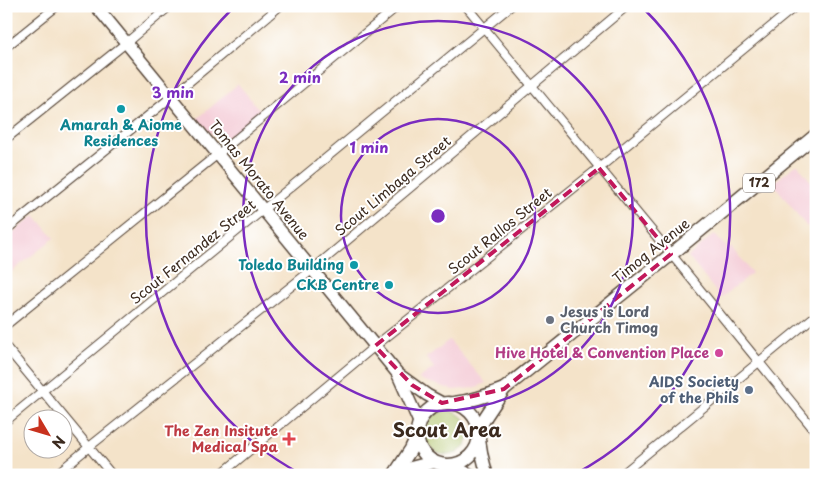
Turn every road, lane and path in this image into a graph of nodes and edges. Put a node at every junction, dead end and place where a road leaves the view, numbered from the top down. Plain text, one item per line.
1 (57, 6) edge
2 (96, 6) edge
3 (170, 6) edge
4 (280, 6) edge
5 (398, 6) edge
6 (466, 6) edge
7 (511, 6) edge
8 (627, 6) edge
9 (796, 6) edge
10 (484, 28) junction
11 (126, 43) junction
12 (6, 47) edge
13 (532, 86) junction
14 (171, 97) junction
15 (816, 135) edge
16 (6, 139) edge
17 (218, 154) junction
18 (599, 168) junction
19 (263, 210) junction
20 (6, 230) edge
21 (671, 254) junction
22 (313, 269) junction
23 (816, 315) edge
24 (6, 325) edge
25 (375, 346) junction
26 (6, 347) edge
27 (758, 362) junction
28 (398, 374) junction
29 (504, 389) junction
30 (42, 392) junction
31 (448, 403) junction
32 (6, 421) edge
33 (419, 422) junction
34 (816, 432) edge
35 (479, 433) junction
36 (417, 436) junction
37 (89, 447) junction
38 (434, 462) junction
39 (452, 465) junction
40 (55, 475) edge
41 (112, 475) edge
42 (220, 475) edge
43 (394, 475) edge
44 (472, 475) edge
45 (487, 475) edge
46 (621, 475) edge

1 - 12 street
2 - 11 main road, Tomas Morato Avenue
3 - 11 street
4 - 14 street
5 - 17 street
6 - 10 street
7 - 10 street, Scout Fernandez Street
8 - 13 street, Scout Limbaga Street
9 - 18 street, Scout Rallos Street
10 - 13 street
10 - 19 street, Scout Fernandez Street
11 - 14 main road, Tomas Morato Avenue
11 - 16 street
13 - 18 street
13 - 22 street, Scout Limbaga Street
14 - 17 main road, Tomas Morato Avenue
14 - 20 street
15 - 21 main road, Timog Avenue / 172
17 - 19 main road, Tomas Morato Avenue
17 - 24 street
18 - 21 street
18 - 25 street, Scout Rallos Street
19 - 22 main road, Tomas Morato Avenue
19 - 30 street, Scout Fernandez Street
21 - 27 street
21 - 29 main road, Timog Avenue / 172
22 - 25 main road, Tomas Morato Avenue
22 - 37 street, Scout Limbaga Street
23 - 27 street
25 - 28 main road, Tomas Morato Avenue
25 - 42 street, Scout Rallos Street
26 - 30 street
27 - 34 street
27 - 46 street
28 - 31 main road, Tomas Morato Avenue
28 - 33 main road, Tomas Morato Avenue
29 - 31 main road, Timog Avenue / 172
29 - 35 main road, Timog Avenue / 172
30 - 32 street, Scout Fernandez Street
30 - 37 street
31 - 33 main road, 172
31 - 35 main road
33 - 36 main road
35 - 39 main road, 172
35 - 45 main road
36 - 38 main road
36 - 43 main road
37 - 40 street, Scout Limbaga Street
37 - 41 street
38 - 39 main road
38 - 43 main road
39 - 44 main road

